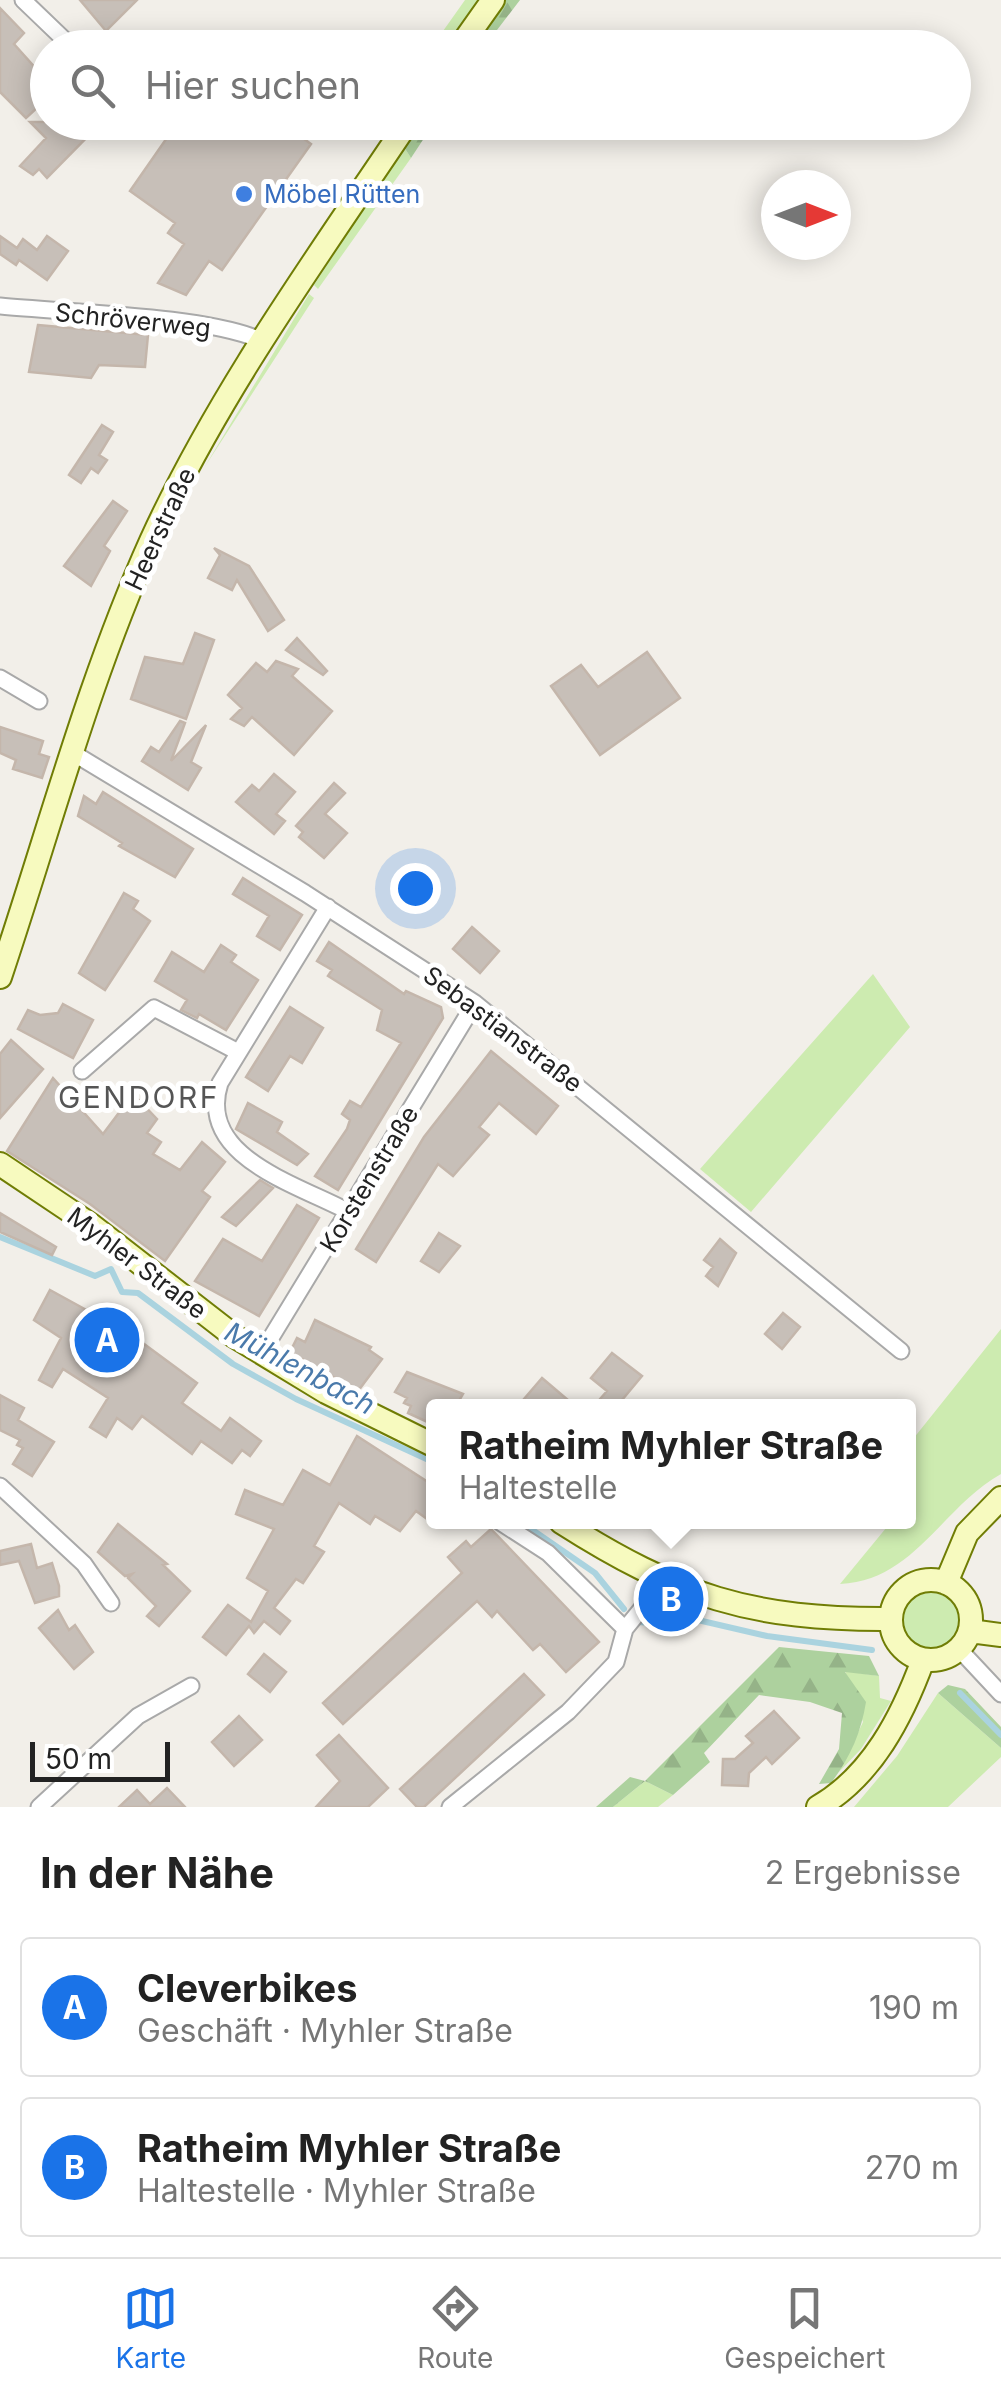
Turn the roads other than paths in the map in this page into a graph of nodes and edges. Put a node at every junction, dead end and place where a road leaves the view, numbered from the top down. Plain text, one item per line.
1 (23, 0) edge
2 (493, 0) edge
3 (54, 30) edge
4 (472, 30) edge
5 (396, 140) edge
6 (0, 306) edge
7 (263, 341) junction
8 (0, 678) edge
9 (39, 700) dead end
10 (73, 753) junction
11 (328, 907) junction
12 (0, 977) edge
13 (475, 1003) junction
14 (238, 1052) junction
15 (82, 1071) dead end
16 (0, 1164) edge
17 (349, 1212) junction
18 (901, 1351) dead end
19 (261, 1354) junction
20 (426, 1440) edge
21 (0, 1486) edge
22 (1001, 1498) edge
23 (510, 1529) edge
24 (573, 1529) edge
25 (664, 1581) junction
26 (946, 1583) junction
27 (110, 1603) dead end
28 (890, 1618) junction
29 (625, 1630) junction
30 (1001, 1635) edge
31 (964, 1640) junction
32 (923, 1660) junction
33 (192, 1686) dead end
34 (1001, 1694) edge
35 (39, 1807) edge
36 (450, 1807) edge
37 (818, 1807) edge

1 - 3 street
2 - 4 main road
5 - 7 main road, Heerstraße
6 - 7 street, Schröverweg
7 - 10 main road, Heerstraße
8 - 9 street
10 - 11 street, Sebastianstraße
10 - 12 main road, Heerstraße
11 - 13 street, Sebastianstraße
11 - 14 street
13 - 17 street, Korstenstraße
13 - 18 street, Sebastianstraße
14 - 15 street
14 - 17 street
16 - 19 main road, Myhler Straße
17 - 19 street, Korstenstraße
19 - 20 main road, Myhler Straße
21 - 27 street
22 - 26 main road
23 - 29 street
24 - 25 main road
25 - 28 main road
25 - 29 street
26 - 28 main road
26 - 31 main road
28 - 32 main road
29 - 36 street
30 - 31 main road
31 - 32 main road
31 - 34 street
32 - 37 main road
33 - 35 street

